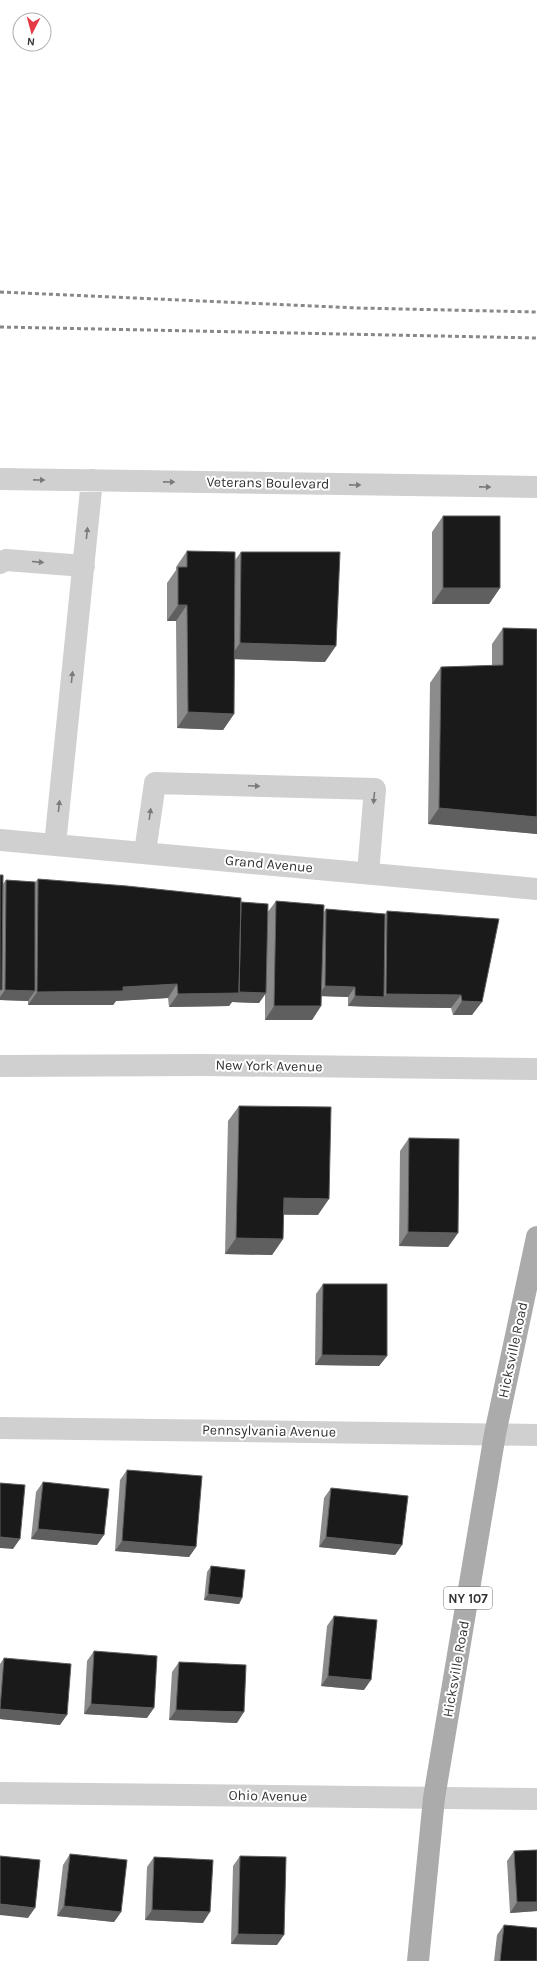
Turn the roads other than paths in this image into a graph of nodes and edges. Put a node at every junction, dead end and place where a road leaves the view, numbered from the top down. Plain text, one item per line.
1 (0, 479) edge
2 (92, 480) junction
3 (537, 488) edge
4 (0, 563) edge
5 (84, 566) junction
6 (0, 840) edge
7 (55, 845) junction
8 (145, 852) junction
9 (368, 873) junction
10 (537, 889) edge
11 (0, 1066) edge
12 (537, 1069) edge
13 (537, 1237) edge
14 (0, 1428) edge
15 (495, 1434) junction
16 (537, 1435) edge
17 (0, 1793) edge
18 (434, 1798) junction
19 (537, 1799) edge
20 (418, 1961) edge

1 -> 2 street, Veterans Boulevard
2 -> 3 street, Veterans Boulevard
5 -> 2 street
4 -> 5 street
7 -> 5 street
6 - 7 street, Grand Avenue
7 - 8 street, Grand Avenue
8 - 9 street, Grand Avenue
8 -> 9 street
9 - 10 street, Grand Avenue
11 - 12 street, New York Avenue
13 - 15 main road, Hicksville Road / NY 107
14 - 15 street, Pennsylvania Avenue
15 - 16 street, Pennsylvania Avenue
15 - 18 main road, Hicksville Road / NY 107
17 - 18 street, Ohio Avenue
18 - 19 street, Ohio Avenue
18 - 20 main road, Hicksville Road / NY 107

